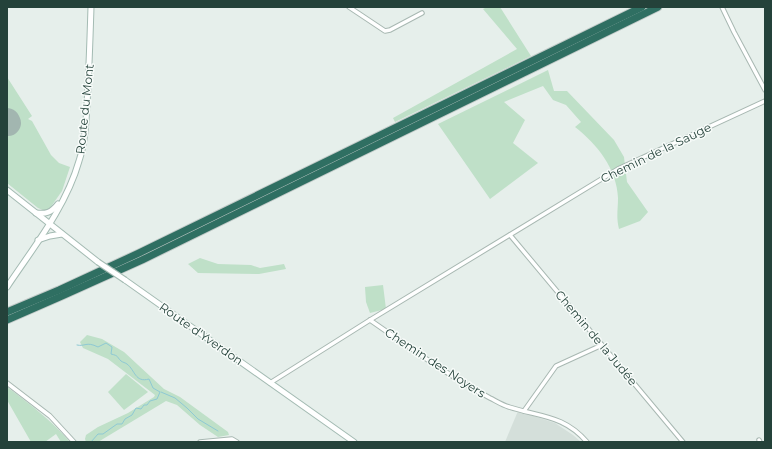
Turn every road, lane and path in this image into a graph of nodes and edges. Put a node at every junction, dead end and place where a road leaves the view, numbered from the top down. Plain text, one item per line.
1 (91, 7) edge
2 (349, 7) edge
3 (642, 7) edge
4 (658, 7) edge
5 (722, 7) edge
6 (422, 13) dead end
7 (765, 90) edge
8 (765, 101) edge
9 (7, 190) edge
10 (66, 193) junction
11 (35, 212) junction
12 (49, 224) junction
13 (62, 234) junction
14 (510, 235) junction
15 (38, 240) junction
16 (7, 288) edge
17 (7, 312) edge
18 (7, 320) edge
19 (370, 320) junction
20 (602, 345) junction
21 (7, 383) edge
22 (270, 383) junction
23 (524, 411) junction
24 (74, 442) edge
25 (200, 442) edge
26 (237, 442) edge
27 (354, 442) edge
28 (588, 442) edge
29 (683, 442) edge

1 - 10 main road, Route du Mont
2 - 6 street
3 - 17 highway
4 - 18 highway
5 - 7 street
8 - 14 street, Chemin de la Sauge
9 - 11 main road, Route d'Yverdon
10 - 11 main road
10 - 12 main road, Route du Mont
11 - 12 main road, Route d'Yverdon
12 - 13 main road, Route d'Yverdon
12 - 15 main road, Route du Mont
13 - 15 main road
13 - 22 main road, Route d'Yverdon, bridge
14 - 19 street, Chemin de la Sauge
14 - 20 street, Chemin de la Judée
15 - 16 main road, Route du Mont
19 - 22 street, Chemin de la Sauge
19 - 23 street, Chemin des Noyers
20 - 23 street
20 - 29 street, Chemin de la Judée
21 - 24 street
22 - 27 main road, Route d'Yverdon
23 - 28 street, Chemin des Noyers
25 - 26 street

